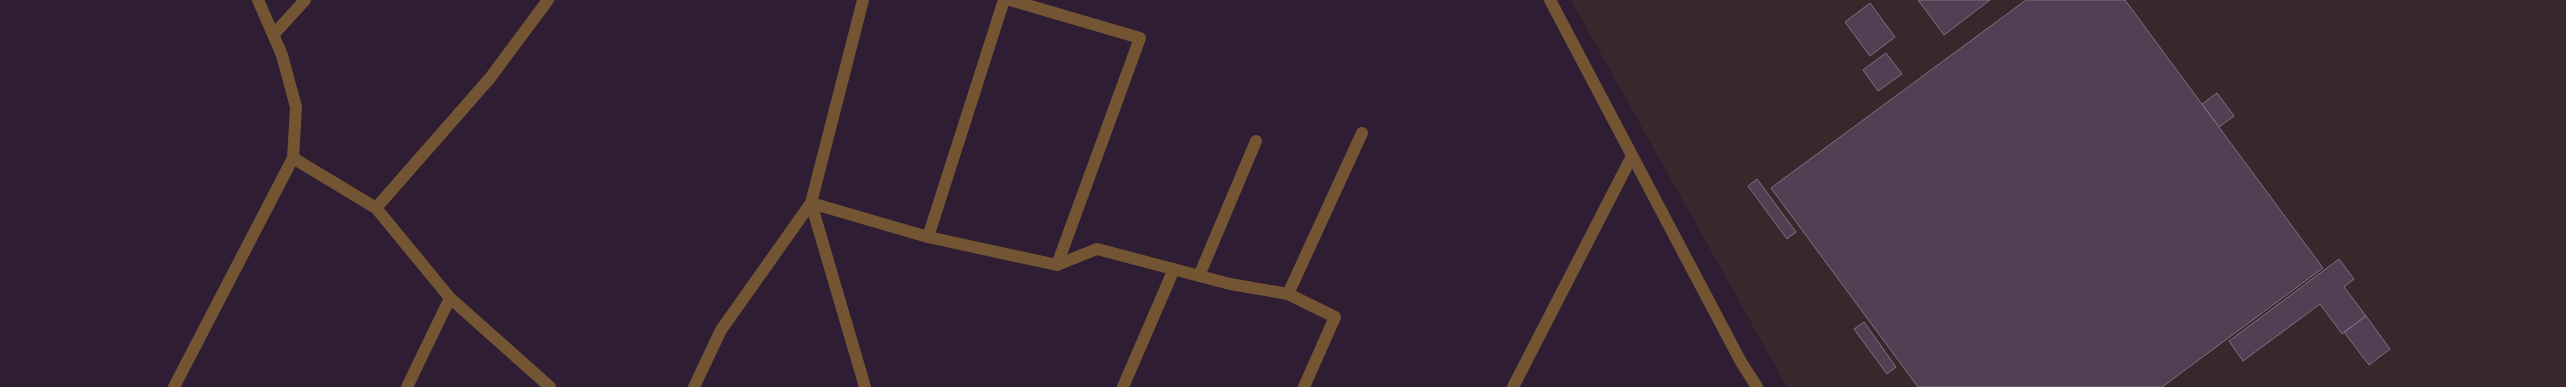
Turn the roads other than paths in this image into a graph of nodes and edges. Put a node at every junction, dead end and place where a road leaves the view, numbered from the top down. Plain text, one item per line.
1 (258, 0) edge
2 (305, 0) edge
3 (548, 0) edge
4 (863, 0) edge
5 (1004, 0) edge
6 (1010, 0) edge
7 (1550, 0) edge
8 (274, 34) junction
9 (1362, 132) dead end
10 (1256, 141) dead end
11 (1632, 156) junction
12 (293, 158) junction
13 (812, 203) junction
14 (376, 208) junction
15 (928, 237) junction
16 (1057, 265) junction
17 (1174, 269) junction
18 (1199, 276) junction
19 (1288, 294) junction
20 (450, 298) junction
21 (174, 387) edge
22 (407, 387) edge
23 (550, 387) edge
24 (694, 387) edge
25 (865, 387) edge
26 (1123, 387) edge
27 (1304, 387) edge
28 (1512, 387) edge
29 (1757, 387) edge

1 - 8 street
2 - 8 street
3 - 14 street
4 - 13 street
5 - 15 street
6 - 16 street
7 - 11 street
8 - 12 street
9 - 19 street
10 - 18 street
11 - 28 street
11 - 29 street
12 - 14 street
12 - 21 street
13 - 15 street
13 - 24 street
13 - 25 street
14 - 20 street
15 - 16 street
16 - 17 street
17 - 18 street
17 - 26 street
18 - 19 street
19 - 27 street
20 - 22 street
20 - 23 street

